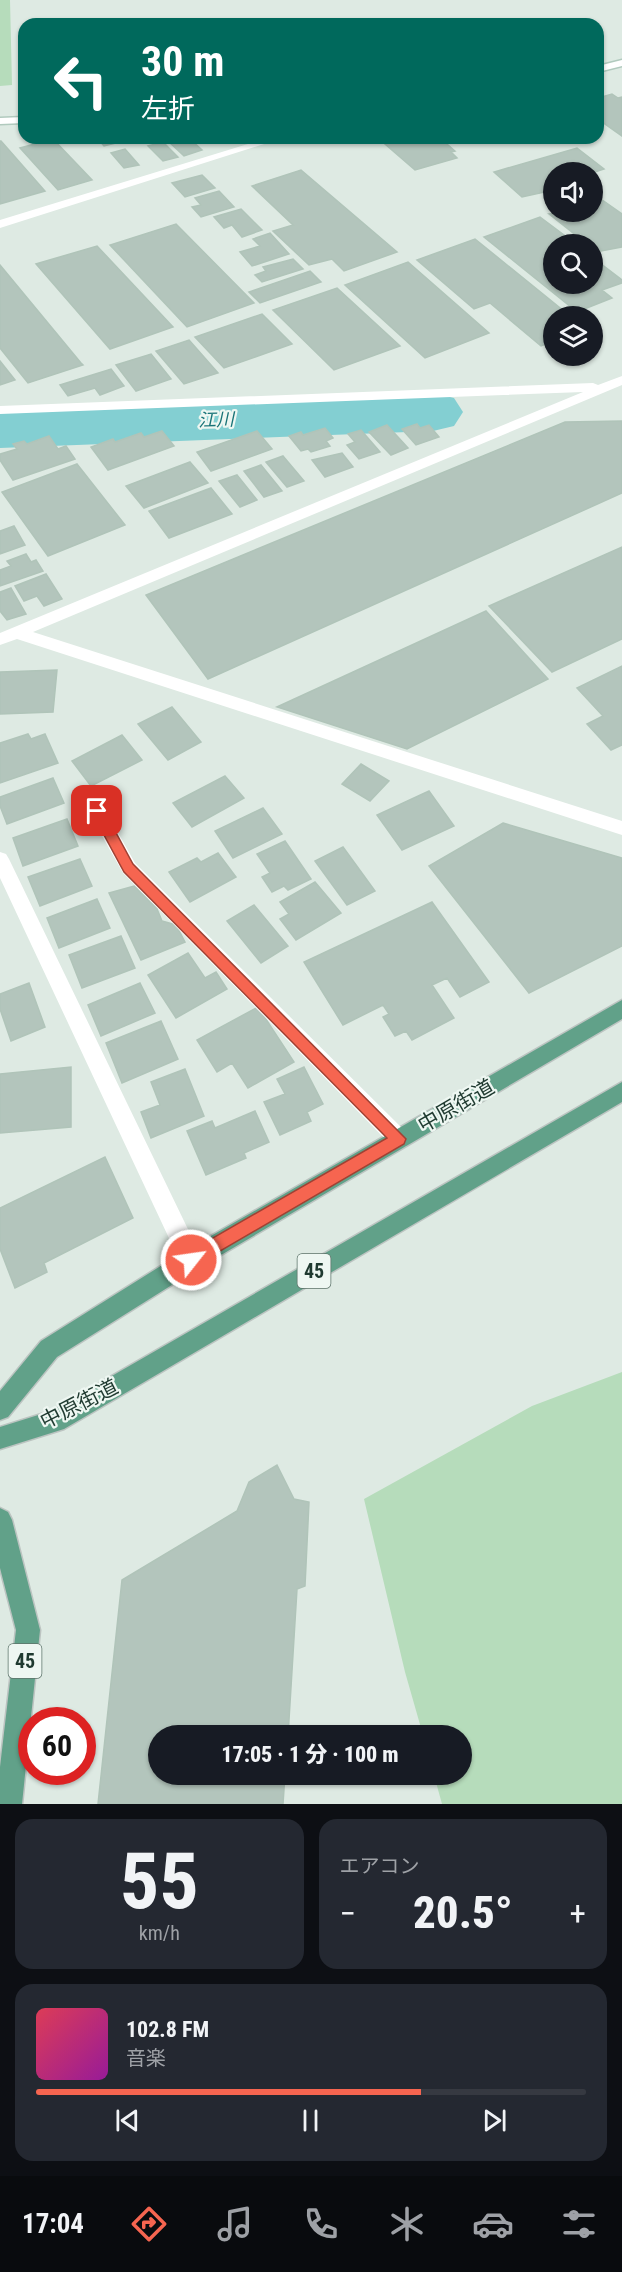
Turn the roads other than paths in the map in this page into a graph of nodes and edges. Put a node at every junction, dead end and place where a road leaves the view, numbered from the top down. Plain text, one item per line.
1 (622, 63) edge
2 (604, 68) edge
3 (18, 120) edge
4 (0, 121) edge
5 (259, 144) edge
6 (0, 224) edge
7 (622, 380) edge
8 (605, 387) junction
9 (622, 388) edge
10 (0, 410) edge
11 (17, 633) junction
12 (0, 639) edge
13 (97, 811) dead end
14 (622, 828) edge
15 (0, 859) edge
16 (622, 1009) edge
17 (622, 1091) edge
18 (399, 1139) junction
19 (191, 1260) junction
20 (0, 1409) edge
21 (0, 1438) edge
22 (0, 1520) edge
23 (9, 1804) edge

1 - 2 street
3 - 4 street
5 - 6 street
7 - 8 street
8 - 9 street
8 - 10 street
8 - 11 street
11 - 12 street
11 - 14 street
13 - 18 street
15 - 19 street
16 - 18 main road, 中原街道
17 - 21 main road, 中原街道 / 45
18 - 19 main road, 中原街道
19 - 20 main road, 中原街道
22 - 23 main road, 45

